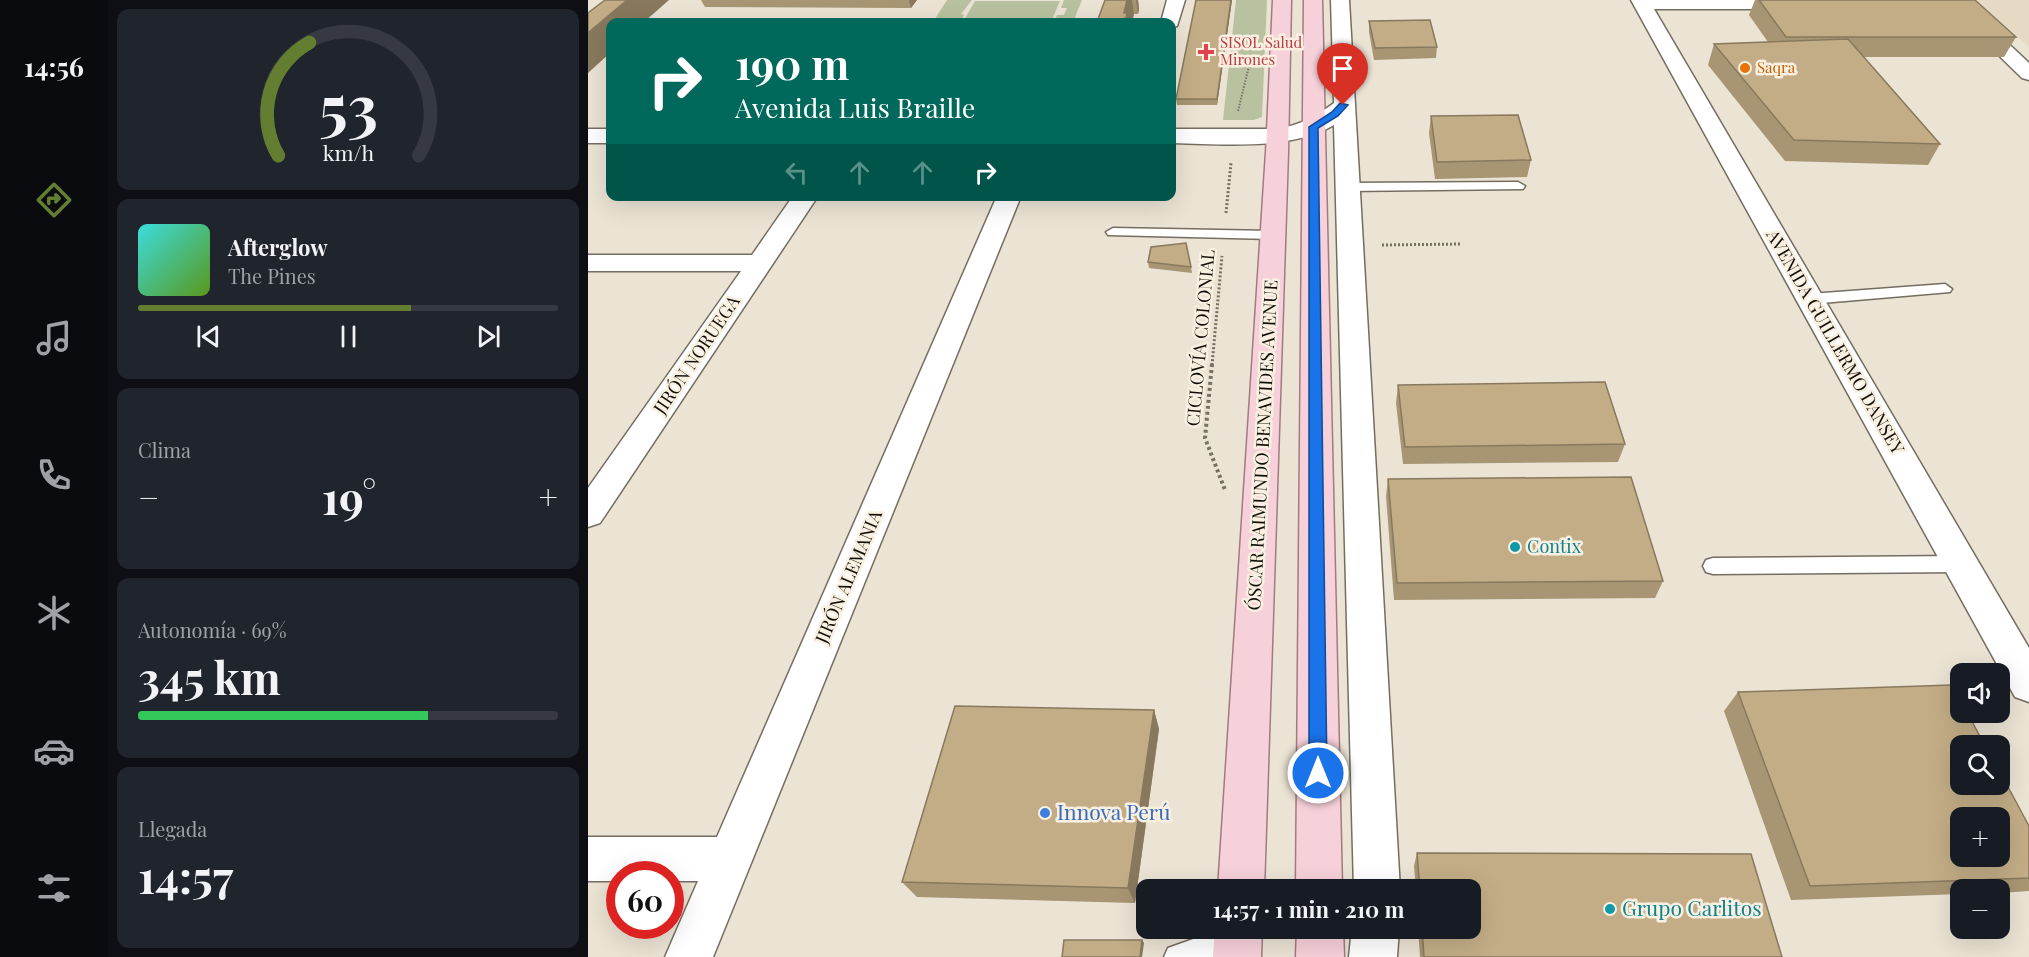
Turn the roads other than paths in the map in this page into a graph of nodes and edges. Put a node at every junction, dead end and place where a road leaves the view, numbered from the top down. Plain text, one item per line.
1 (1176, 0) edge
2 (1282, 0) edge
3 (1313, 0) edge
4 (1340, 0) edge
5 (1641, 2) edge
6 (1947, 3) edge
7 (1816, 4) edge
8 (1171, 18) edge
9 (2029, 74) edge
10 (1343, 105) junction
11 (588, 122) edge
12 (606, 122) edge
13 (1176, 123) edge
14 (1313, 127) junction
15 (1278, 129) junction
16 (1234, 130) junction
17 (588, 136) edge
18 (606, 136) edge
19 (1176, 136) edge
20 (1518, 186) edge
21 (1347, 187) junction
22 (803, 201) edge
23 (1008, 201) edge
24 (1113, 232) dead end
25 (1273, 235) junction
26 (588, 262) edge
27 (761, 263) junction
28 (1945, 289) dead end
29 (1810, 299) junction
30 (588, 514) edge
31 (1960, 564) junction
32 (1713, 566) dead end
33 (2029, 684) edge
34 (588, 859) edge
35 (730, 859) junction
36 (1242, 879) edge
37 (1319, 879) edge
38 (1377, 879) edge
39 (1320, 939) edge
40 (1375, 939) edge
41 (1238, 941) edge
42 (689, 957) edge
43 (1177, 957) edge
44 (1320, 957) edge
45 (1373, 957) edge

1 - 8 street
2 - 15 main road, ÓSCAR RAIMUNDO BENAVIDES AVENUE
3 - 14 main road
4 - 10 street
5 - 7 street
5 - 29 street, AVENIDA GUILLERMO DANSEY
6 - 9 street
10 - 14 street
10 - 21 street
11 - 12 street
13 - 16 street
14 - 15 street
14 - 37 main road
15 - 16 street
15 - 25 main road, ÓSCAR RAIMUNDO BENAVIDES AVENUE
16 - 19 street
17 - 18 street
20 - 21 lane
21 - 38 street
22 - 27 street, JIRÓN NORUEGA
23 - 35 street, JIRÓN ALEMANIA
24 - 25 lane
25 - 36 main road, ÓSCAR RAIMUNDO BENAVIDES AVENUE
26 - 27 street
27 - 30 street, JIRÓN NORUEGA
28 - 29 lane
29 - 31 street, AVENIDA GUILLERMO DANSEY
31 - 32 lane
31 - 33 street, AVENIDA GUILLERMO DANSEY
34 - 35 street
35 - 42 street, JIRÓN ALEMANIA
39 - 44 main road
40 - 45 street
41 - 43 lane

